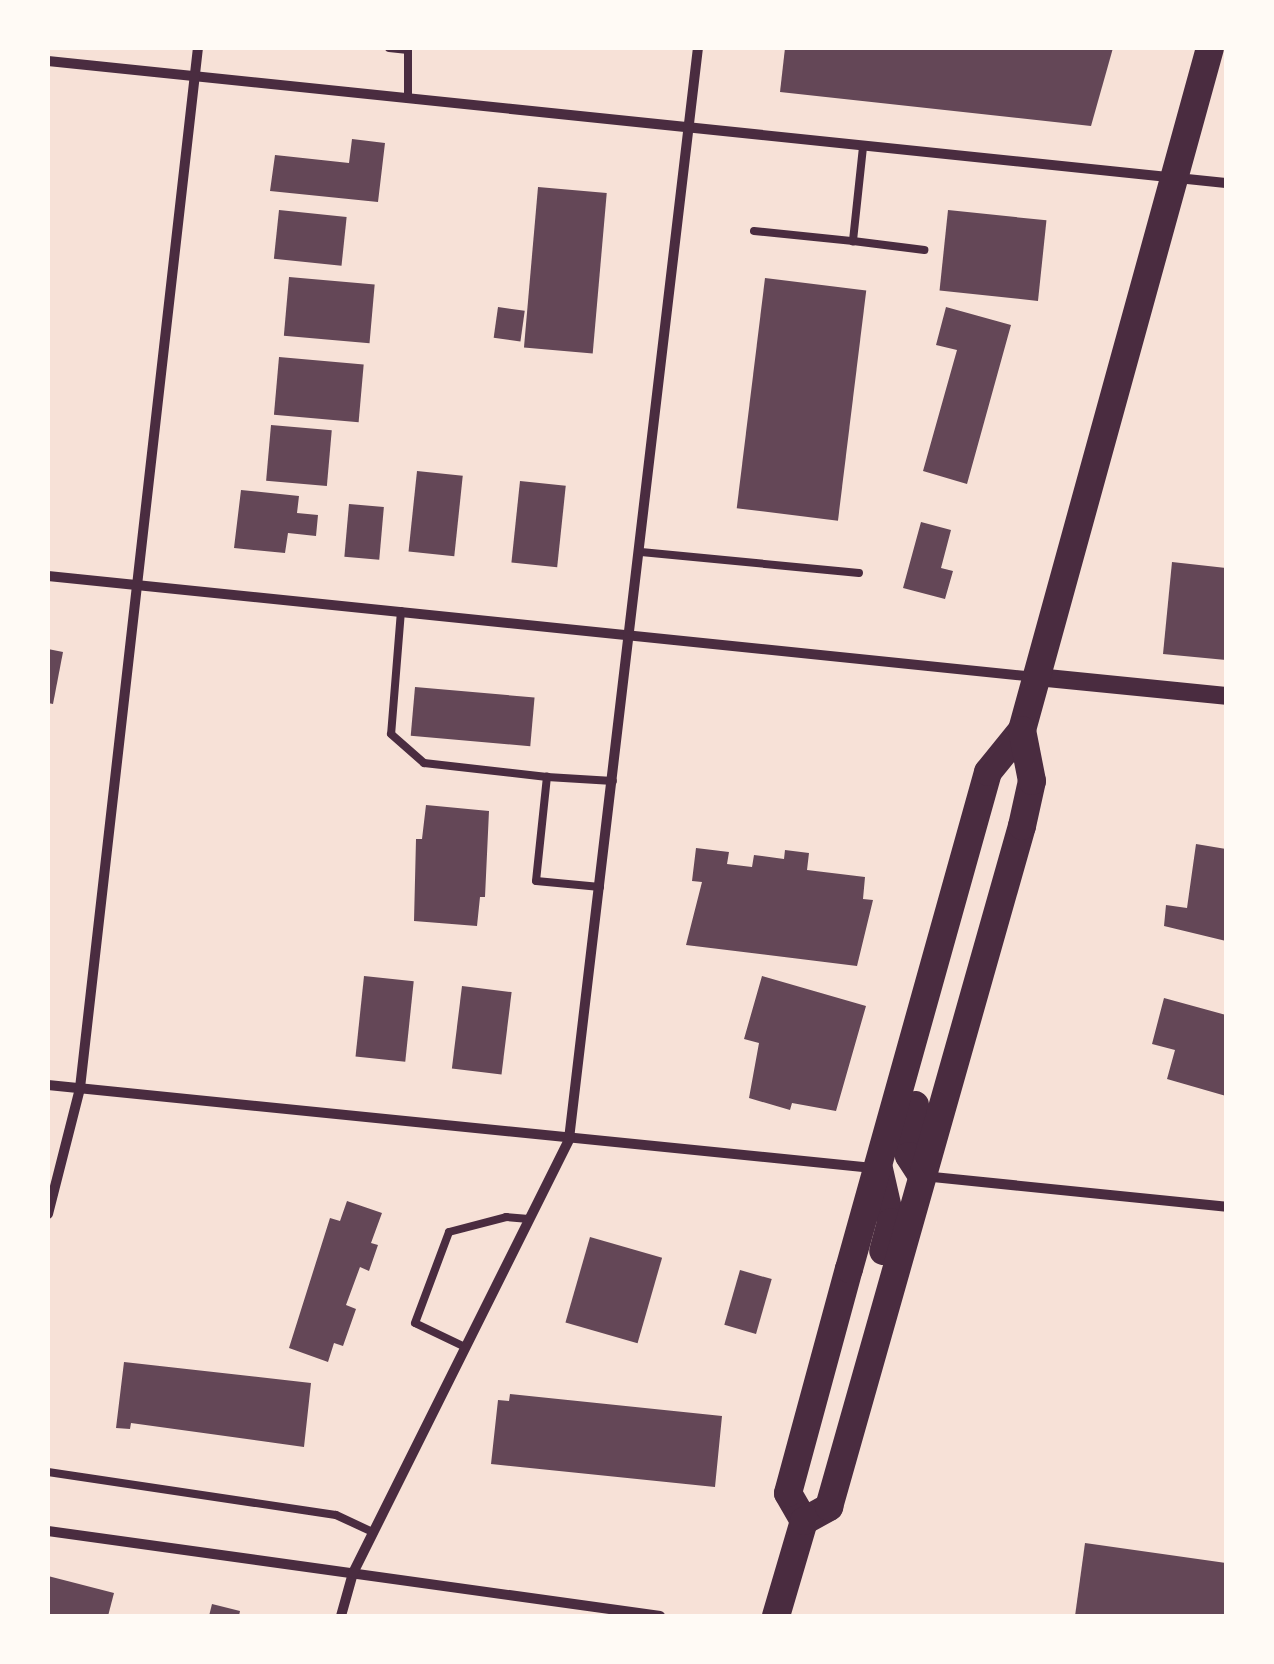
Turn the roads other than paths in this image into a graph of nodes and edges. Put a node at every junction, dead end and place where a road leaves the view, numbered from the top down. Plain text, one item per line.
1 (198, 48) edge
2 (389, 48) edge
3 (698, 48) edge
4 (1210, 48) edge
5 (48, 61) edge
6 (194, 75) junction
7 (408, 98) junction
8 (689, 130) junction
9 (864, 147) junction
10 (1174, 178) junction
11 (1226, 183) edge
12 (754, 231) dead end
13 (853, 241) junction
14 (924, 250) dead end
15 (642, 552) junction
16 (859, 572) dead end
17 (48, 576) edge
18 (140, 586) junction
19 (401, 611) junction
20 (632, 632) junction
21 (1037, 677) junction
22 (1226, 696) edge
23 (1022, 730) junction
24 (547, 777) junction
25 (614, 781) junction
26 (600, 887) junction
27 (921, 1017) junction
28 (48, 1085) edge
29 (80, 1088) junction
30 (569, 1139) junction
31 (880, 1169) junction
32 (922, 1176) junction
33 (1226, 1207) edge
34 (48, 1214) edge
35 (528, 1219) junction
36 (880, 1326) junction
37 (465, 1347) junction
38 (48, 1472) edge
39 (804, 1521) junction
40 (48, 1531) edge
41 (372, 1532) junction
42 (352, 1573) junction
43 (340, 1616) edge
44 (660, 1616) edge
45 (776, 1616) edge

1 - 6 street
2 - 7 lane
3 - 8 street
4 - 10 highway
5 - 6 street
6 - 7 street
6 - 18 street
7 - 8 street
8 - 9 street
8 - 15 street
9 - 10 street
9 - 13 lane
10 - 11 street
10 - 21 highway
12 - 13 lane
13 - 14 lane
15 - 16 lane
15 - 20 street
17 - 18 street
18 - 19 street
18 - 29 street
19 - 20 street
19 - 24 lane
20 - 21 street
20 - 25 street
21 - 22 street
21 - 23 highway
23 - 27 highway
23 - 32 highway
24 - 25 lane
24 - 26 lane
25 - 26 street
26 - 30 street
27 - 31 highway
27 - 32 highway
28 - 29 street
29 - 30 street
29 - 34 street
30 - 31 street
30 - 35 street
31 - 36 highway
31 - 39 highway
32 - 33 street
32 - 36 highway
35 - 37 street
35 - 37 lane
36 - 39 highway
37 - 41 street
38 - 41 lane
39 - 45 highway
40 - 42 street
41 - 42 street
42 - 43 street
42 - 44 street

